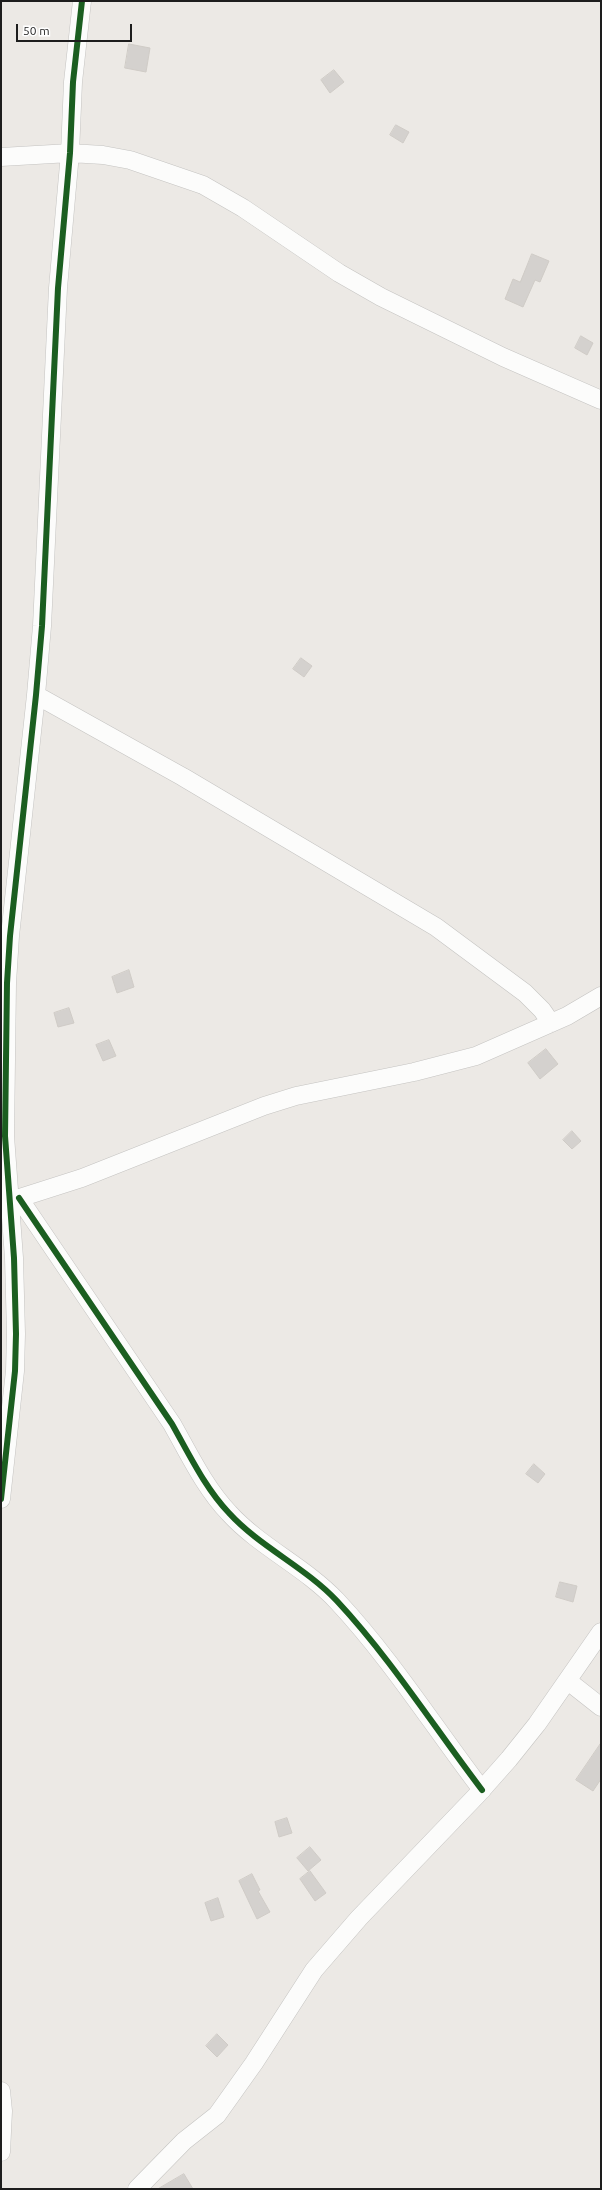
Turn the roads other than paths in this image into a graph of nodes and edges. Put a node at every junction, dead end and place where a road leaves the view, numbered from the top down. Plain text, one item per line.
1 (82, 1) edge
2 (70, 154) junction
3 (1, 157) edge
4 (601, 400) edge
5 (36, 695) junction
6 (601, 996) edge
7 (551, 1023) junction
8 (14, 1200) junction
9 (1, 1499) edge
10 (601, 1632) edge
11 (568, 1681) junction
12 (601, 1707) edge
13 (482, 1790) junction
14 (1, 2091) edge
15 (1, 2152) edge
16 (137, 2189) edge

1 - 2 street
2 - 3 street
2 - 4 street
2 - 5 street
5 - 7 street
5 - 8 street
6 - 7 street
7 - 8 street
8 - 9 street
8 - 13 street
10 - 11 street
11 - 12 street
11 - 13 street
13 - 16 street
14 - 15 street

